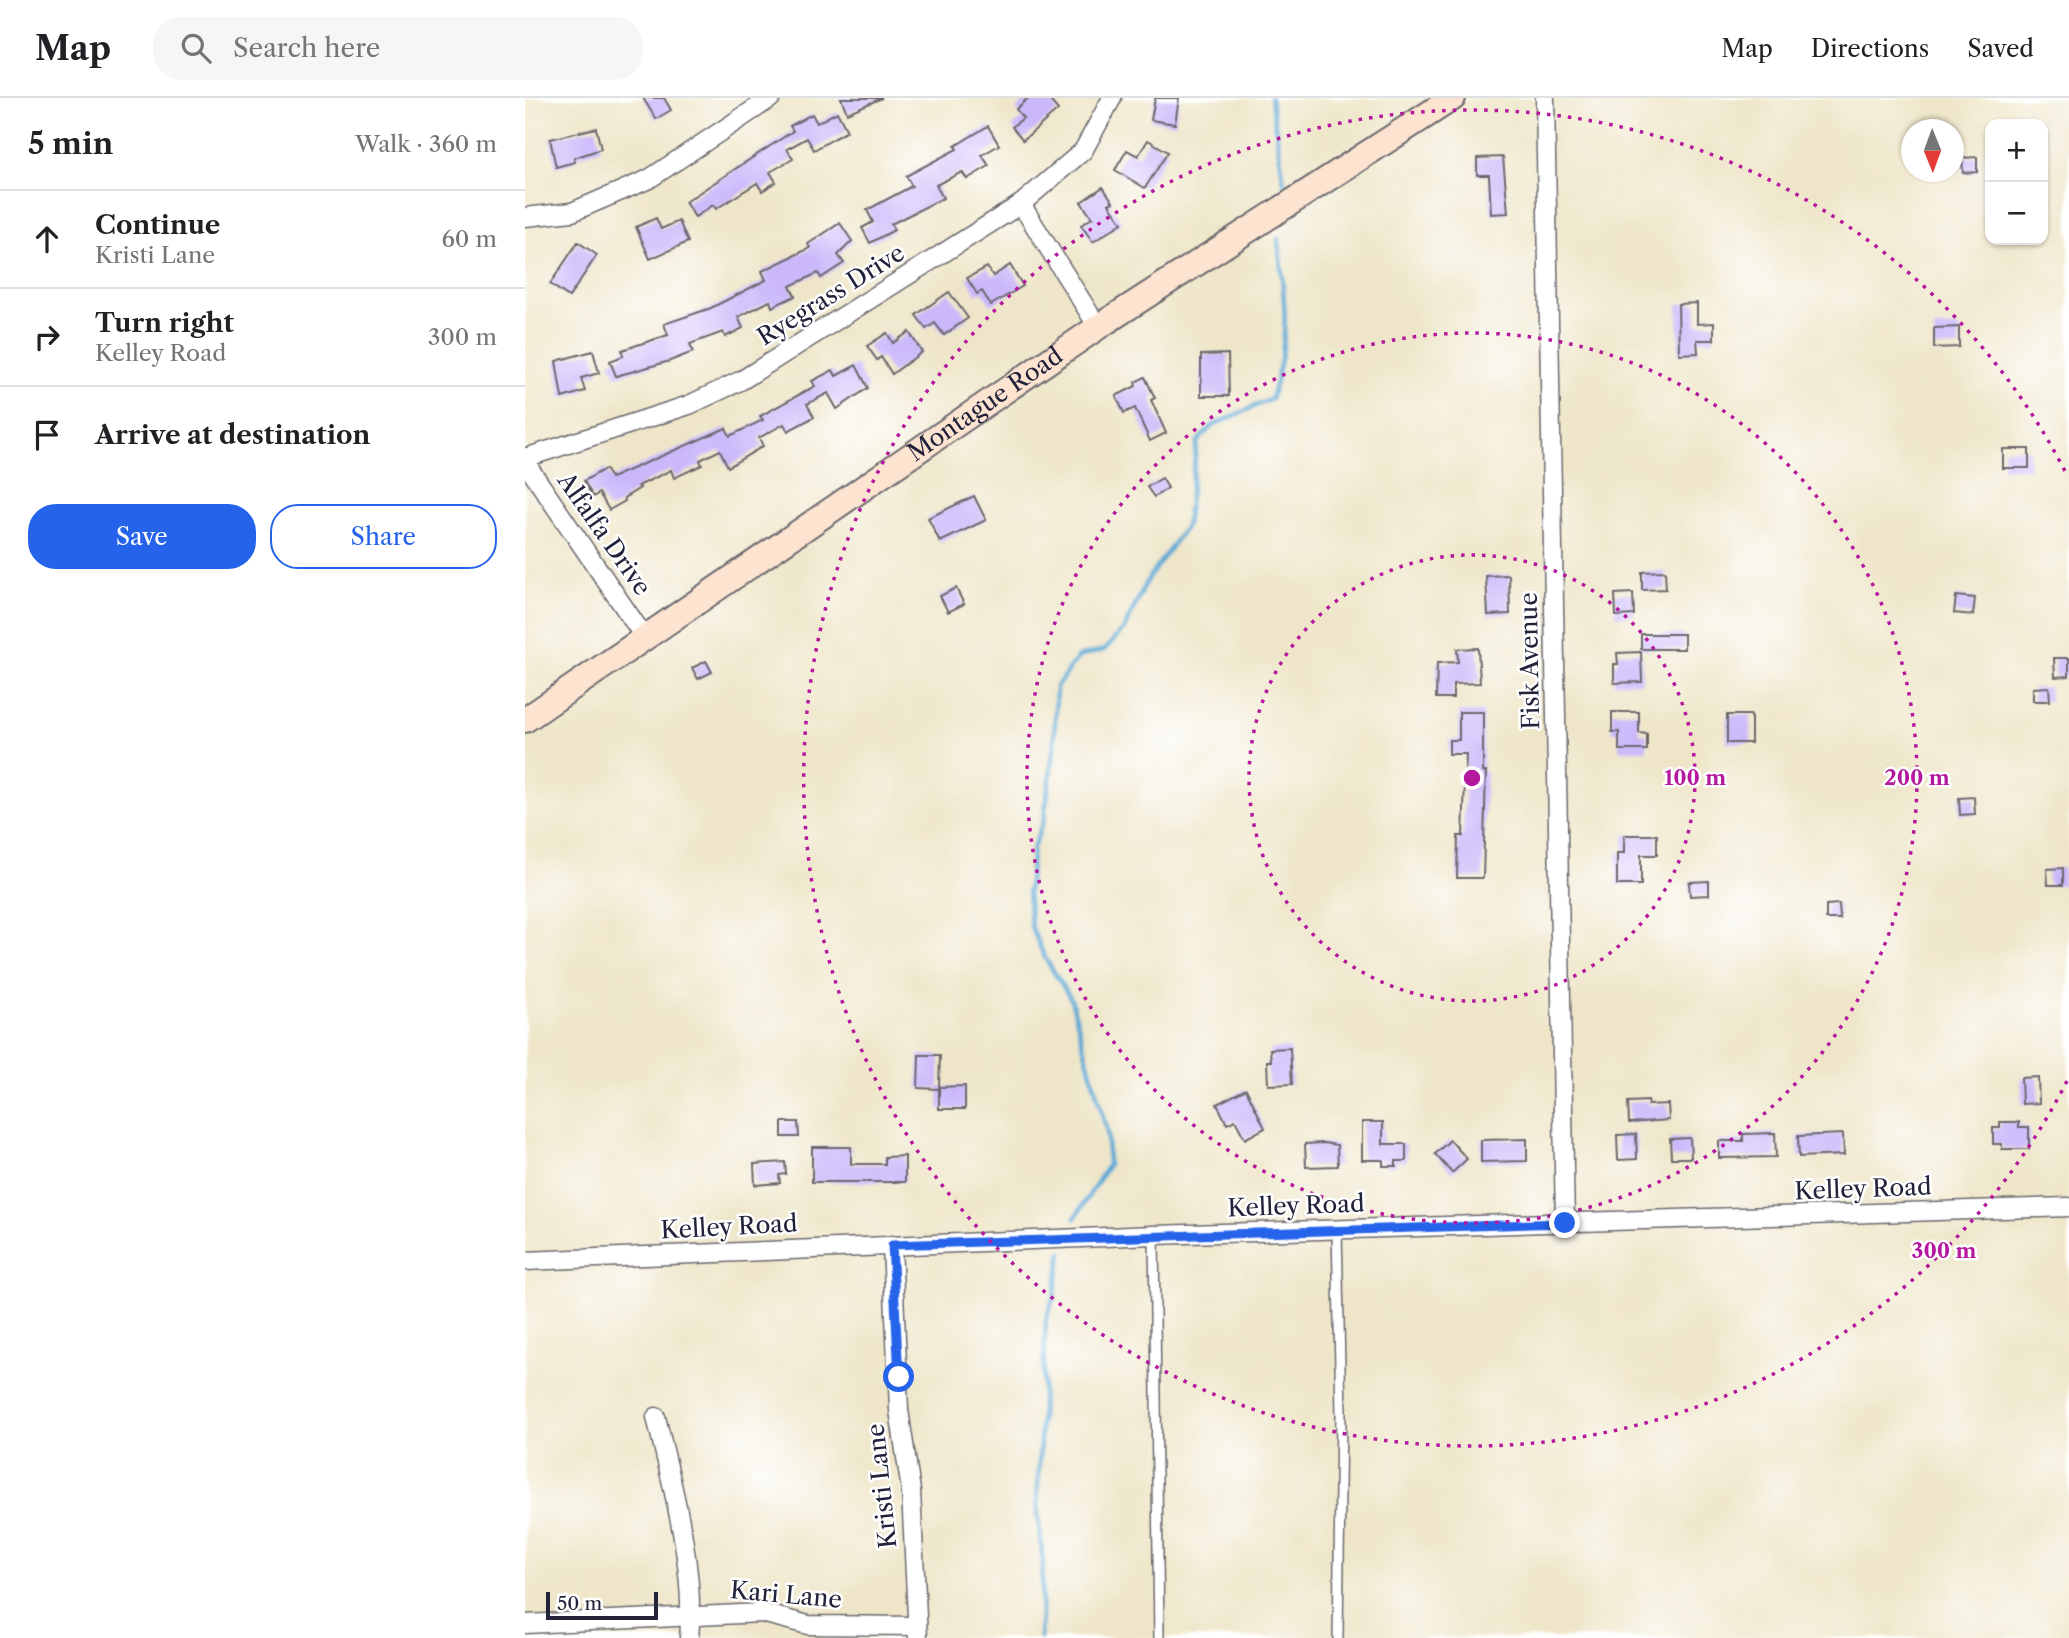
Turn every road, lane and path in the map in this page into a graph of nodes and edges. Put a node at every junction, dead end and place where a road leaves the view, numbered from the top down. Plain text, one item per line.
1 (771, 98) edge
2 (1112, 98) edge
3 (1453, 98) edge
4 (1545, 98) edge
5 (1021, 204) junction
6 (525, 217) edge
7 (1098, 327) junction
8 (525, 458) edge
9 (645, 638) junction
10 (525, 720) edge
11 (2069, 1207) edge
12 (1565, 1223) junction
13 (1338, 1230) junction
14 (1154, 1235) junction
15 (892, 1245) junction
16 (525, 1261) edge
17 (656, 1417) dead end
18 (691, 1616) junction
19 (525, 1624) edge
20 (917, 1632) edge
21 (689, 1638) edge
22 (1159, 1638) edge
23 (1338, 1638) edge

1 - 6 street
2 - 5 street, Ryegrass Drive
3 - 7 main road, Montague Road
4 - 12 street, Fisk Avenue
5 - 7 street
5 - 8 street, Ryegrass Drive
7 - 9 main road, Montague Road
8 - 9 street, Alfalfa Drive
9 - 10 main road, Montague Road
11 - 12 street, Kelley Road
12 - 13 street, Kelley Road
13 - 14 street, Kelley Road
13 - 23 lane
14 - 15 street, Kelley Road
14 - 22 lane
15 - 16 street, Kelley Road
15 - 20 street, Kristi Lane
17 - 18 street
18 - 19 street, Kari Lane
18 - 20 street, Kari Lane
18 - 21 street

